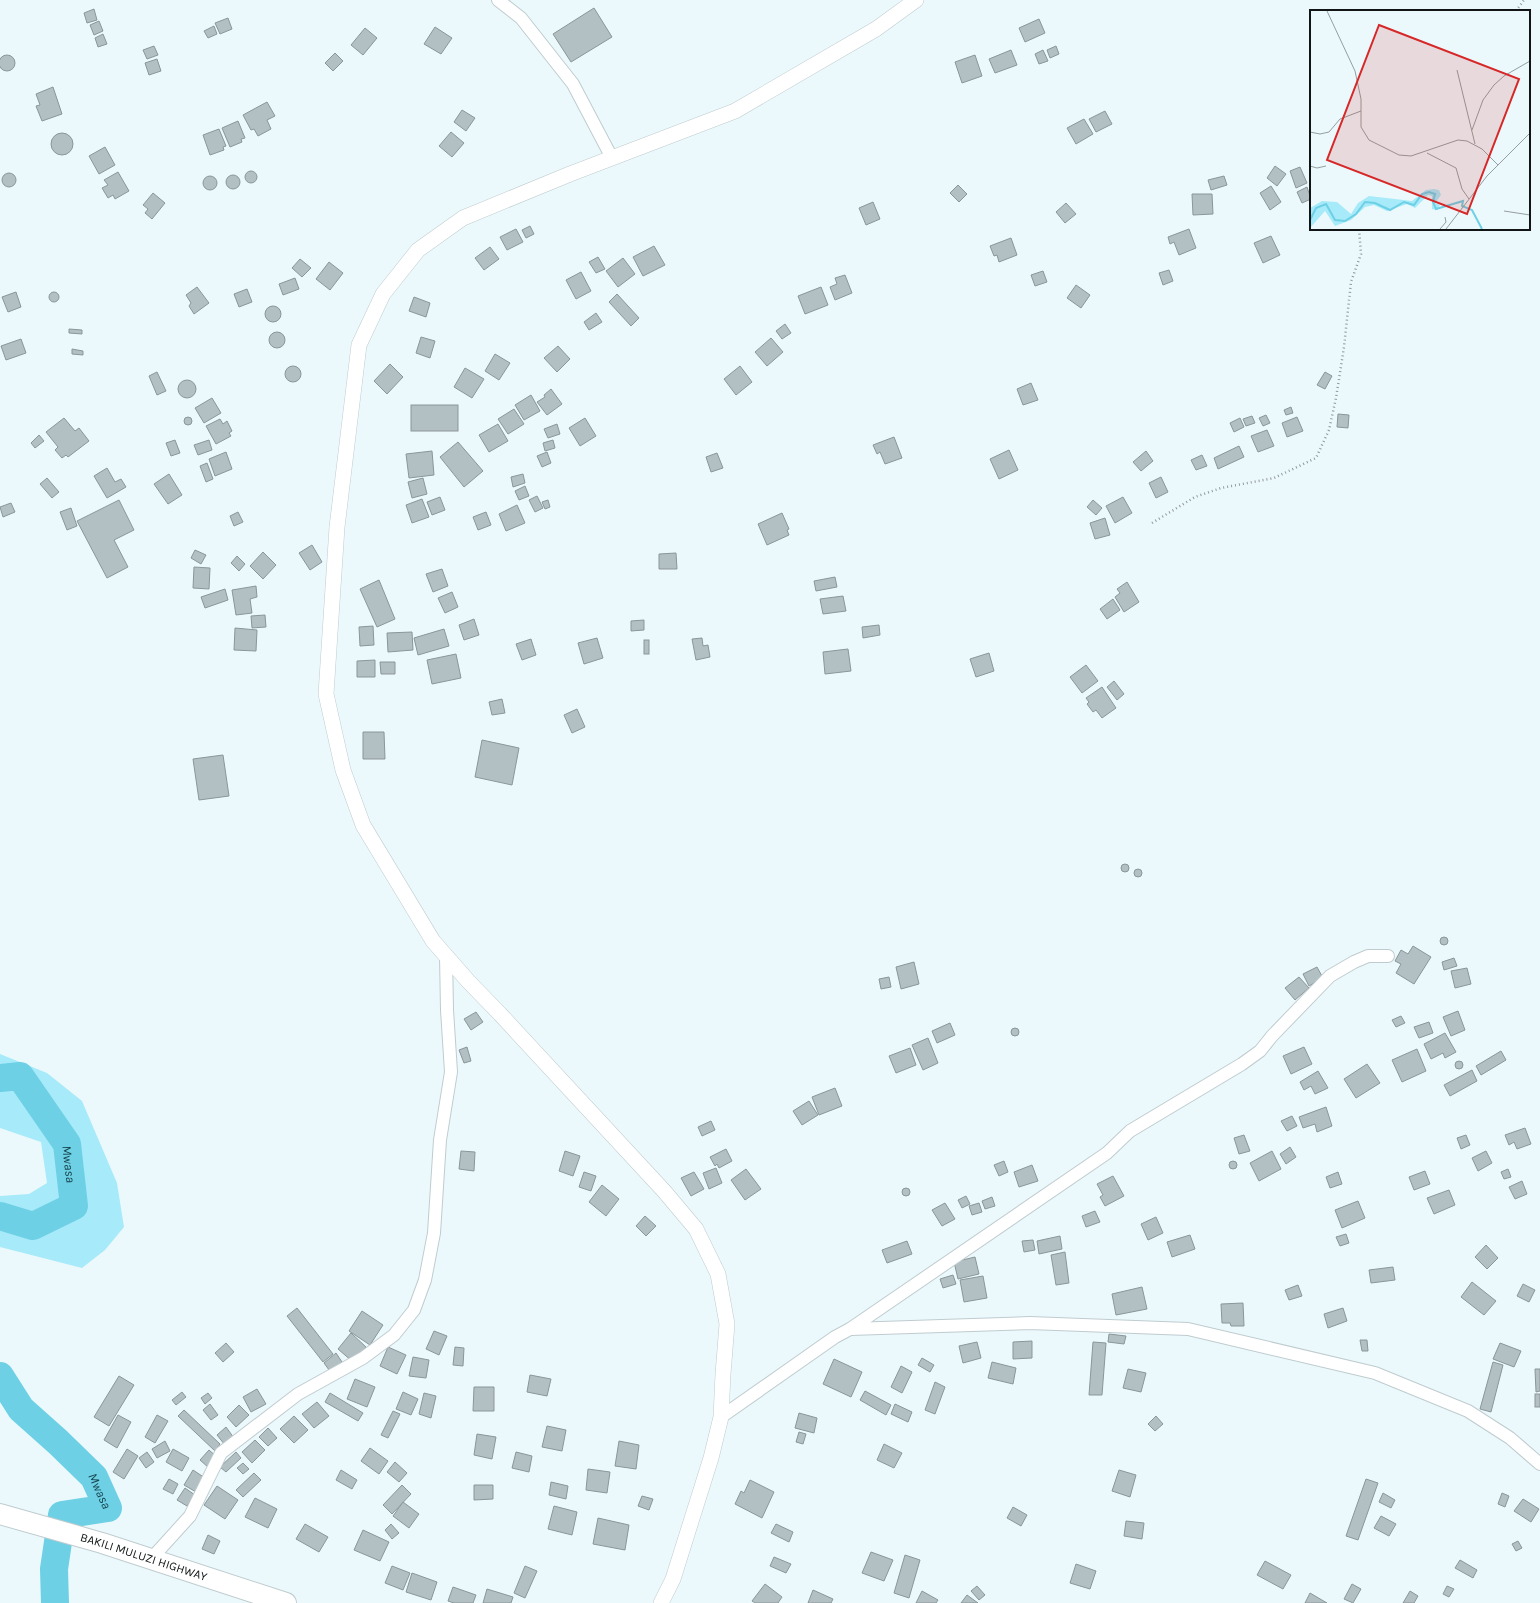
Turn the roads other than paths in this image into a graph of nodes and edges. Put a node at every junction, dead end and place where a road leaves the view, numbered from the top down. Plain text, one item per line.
1 (498, 0) edge
2 (916, 0) edge
3 (612, 158) junction
4 (446, 956) junction
5 (1388, 956) dead end
6 (850, 1330) junction
7 (722, 1417) junction
8 (1540, 1464) edge
9 (0, 1514) edge
10 (151, 1559) junction
11 (286, 1603) edge
12 (661, 1603) edge

1 - 3 street
2 - 3 street
3 - 4 street
4 - 7 street
4 - 10 street
5 - 6 street
6 - 7 street
6 - 8 street
7 - 12 street
9 - 10 highway, BAKILI MULUZI HIGHWAY
10 - 11 highway, BAKILI MULUZI HIGHWAY

